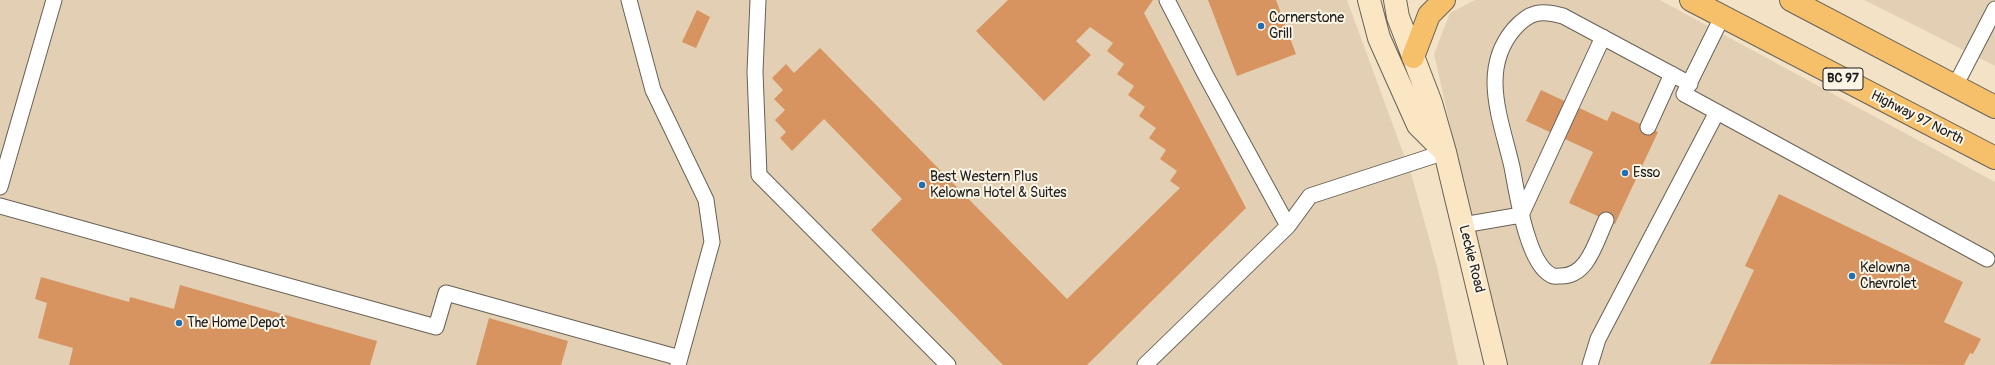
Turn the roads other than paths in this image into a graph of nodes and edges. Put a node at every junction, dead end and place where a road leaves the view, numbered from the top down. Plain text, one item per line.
1 (54, 0) edge
2 (629, 0) edge
3 (758, 0) edge
4 (1167, 0) edge
5 (1369, 0) edge
6 (1395, 0) edge
7 (1444, 0) edge
8 (1691, 0) edge
9 (1791, 0) edge
10 (1995, 10) edge
11 (1722, 16) junction
12 (1603, 37) junction
13 (1414, 57) junction
14 (1672, 74) junction
15 (1690, 84) junction
16 (1955, 86) junction
17 (1995, 107) edge
18 (1716, 112) junction
19 (1648, 128) dead end
20 (1445, 152) junction
21 (1995, 158) edge
22 (0, 187) edge
23 (0, 206) edge
24 (1521, 215) junction
25 (1606, 220) dead end
26 (1463, 225) junction
27 (1288, 226) junction
28 (1987, 258) dead end
29 (679, 362) edge
30 (948, 365) edge
31 (1145, 365) edge
32 (1496, 365) edge
33 (1590, 365) edge

1 - 22 lane
2 - 29 lane
3 - 30 lane
4 - 27 lane
5 - 20 main road
6 - 13 main road, Leckie Road
7 - 13 highway
8 - 11 highway, Highway 97 North / BC 97
9 - 16 highway
10 - 16 lane
11 - 15 lane
11 - 21 highway, Highway 97 North / BC 97
12 - 14 lane
12 - 24 lane
12 - 24 lane
13 - 20 main road, Leckie Road
14 - 15 lane
14 - 19 lane
15 - 18 lane
16 - 17 highway
18 - 28 lane
18 - 33 lane
20 - 26 main road, Leckie Road
20 - 27 lane
23 - 29 lane
24 - 25 lane
24 - 26 lane
26 - 32 main road, Leckie Road
27 - 31 lane

